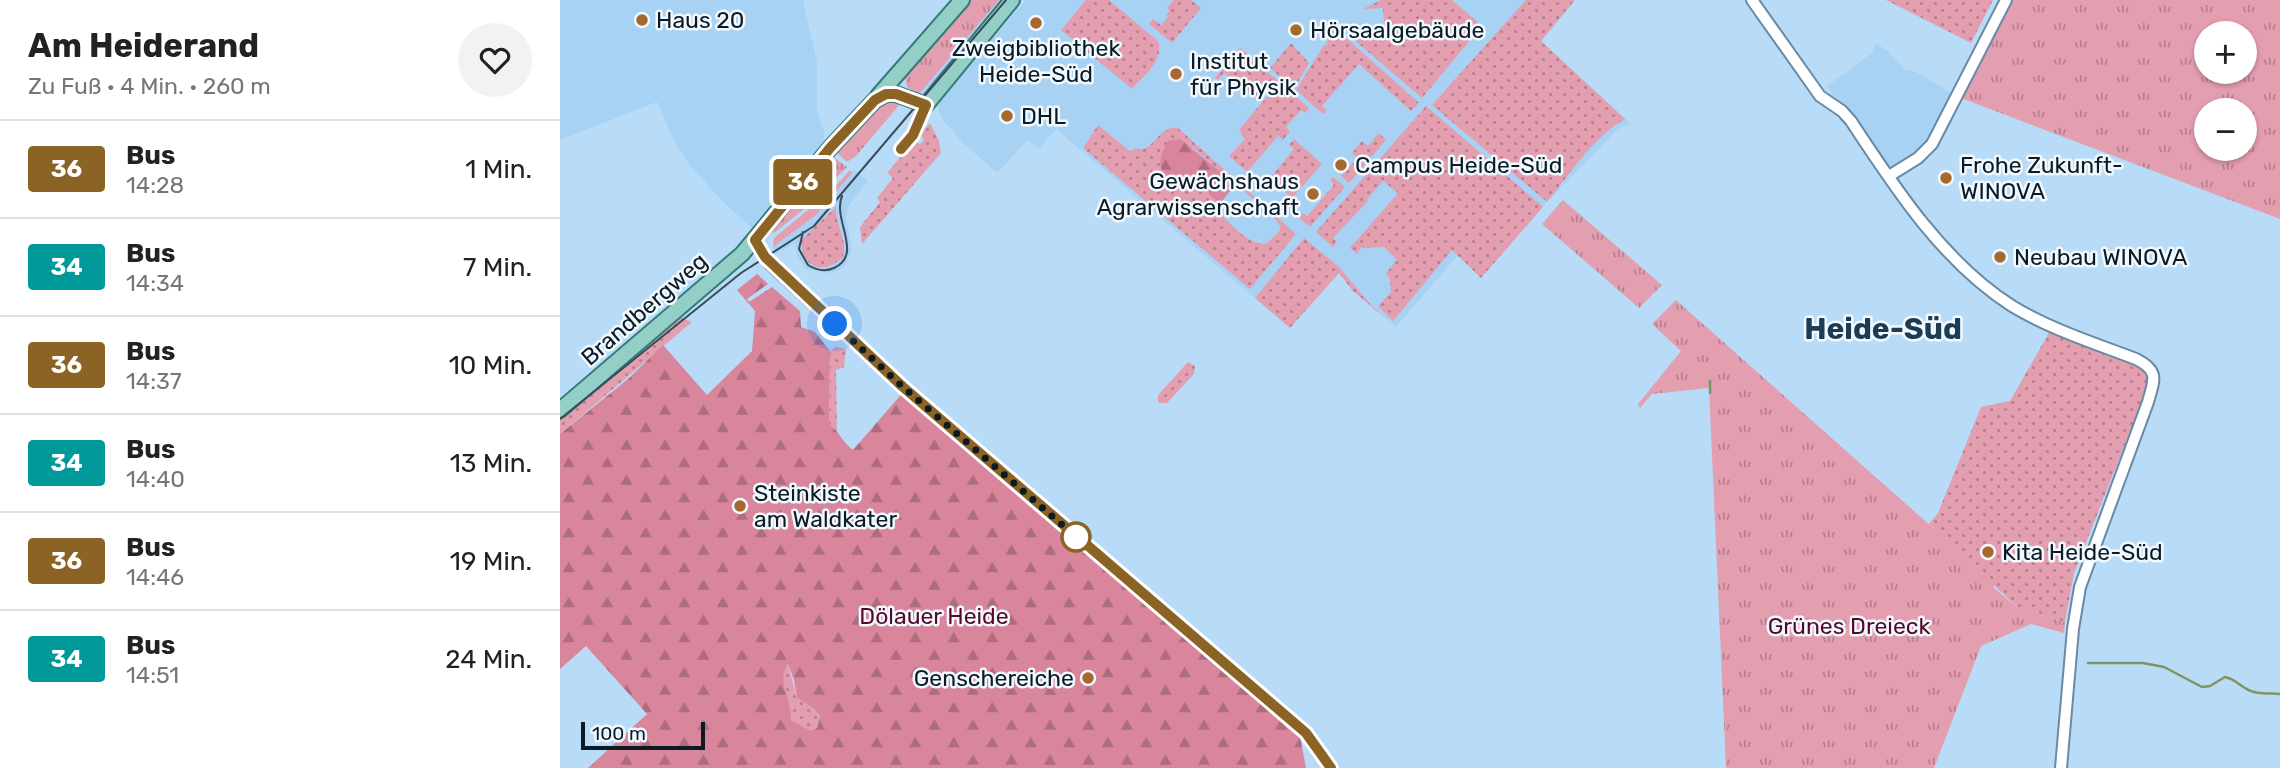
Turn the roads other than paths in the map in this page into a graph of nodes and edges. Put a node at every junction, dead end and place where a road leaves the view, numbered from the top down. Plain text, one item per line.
1 (962, 0) edge
2 (1012, 0) edge
3 (1752, 0) edge
4 (2006, 0) edge
5 (901, 71) junction
6 (906, 96) junction
7 (875, 100) junction
8 (1889, 176) junction
9 (755, 240) junction
10 (560, 410) edge
11 (1331, 768) edge
12 (2061, 768) edge

1 - 5 main road, Brandbergweg
2 - 6 main road
3 - 8 street
4 - 8 street
5 - 6 main road
5 - 7 main road, Brandbergweg
6 - 7 main road
7 - 9 main road, Brandbergweg
8 - 12 street
9 - 10 main road, Brandbergweg
9 - 11 street

